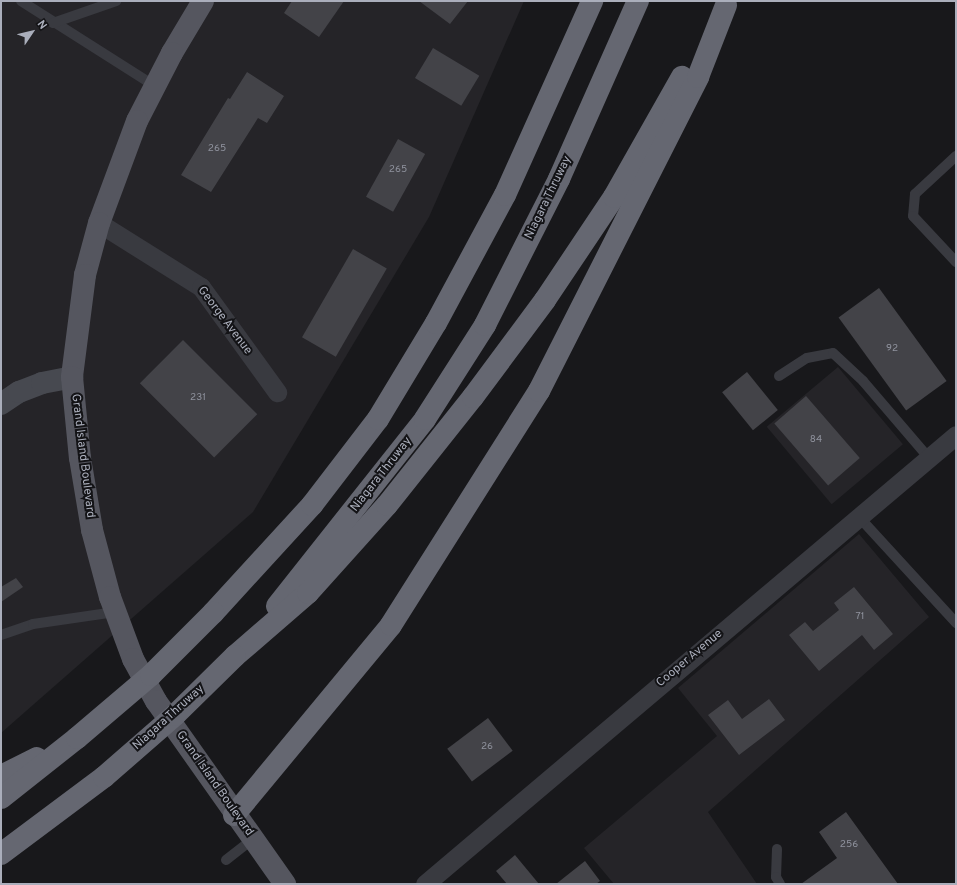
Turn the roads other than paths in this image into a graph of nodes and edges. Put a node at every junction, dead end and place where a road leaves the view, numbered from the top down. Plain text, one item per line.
1 (21, 1) edge
2 (116, 1) edge
3 (203, 1) edge
4 (586, 1) edge
5 (592, 1) edge
6 (638, 1) edge
7 (727, 3) edge
8 (53, 23) junction
9 (563, 66) junction
10 (155, 86) junction
11 (956, 156) edge
12 (99, 223) junction
13 (956, 262) edge
14 (779, 376) dead end
15 (72, 377) junction
16 (278, 392) dead end
17 (1, 404) edge
18 (956, 435) edge
19 (929, 458) junction
20 (859, 517) junction
21 (115, 612) junction
22 (956, 623) edge
23 (1, 635) edge
24 (235, 656) junction
25 (77, 738) junction
26 (1, 776) edge
27 (1, 798) edge
28 (234, 815) junction
29 (252, 840) junction
30 (777, 849) dead end
31 (1, 854) edge
32 (226, 860) dead end
33 (285, 884) edge
34 (425, 884) edge
35 (780, 884) edge

1 - 8 lane
2 - 8 lane
3 - 10 main road, Grand Island Boulevard
4 - 9 highway
5 - 9 highway
6 - 24 highway, Niagara Thruway
7 - 24 highway
7 - 28 highway
8 - 10 lane
9 - 25 highway, bridge
10 - 12 main road, Grand Island Boulevard
11 - 13 lane
12 - 15 main road, Grand Island Boulevard
12 - 16 street, George Avenue
14 - 19 lane
15 - 17 main road
15 - 21 main road, Grand Island Boulevard
18 - 19 street, Cooper Avenue
19 - 20 street, Cooper Avenue
20 - 22 lane
20 - 34 street, Cooper Avenue
21 - 23 lane
21 - 28 main road, Grand Island Boulevard
24 - 31 highway, Niagara Thruway, bridge
25 - 26 highway
25 - 27 highway
28 - 29 main road, Grand Island Boulevard
29 - 32 lane
29 - 33 main road, Grand Island Boulevard
30 - 35 lane

